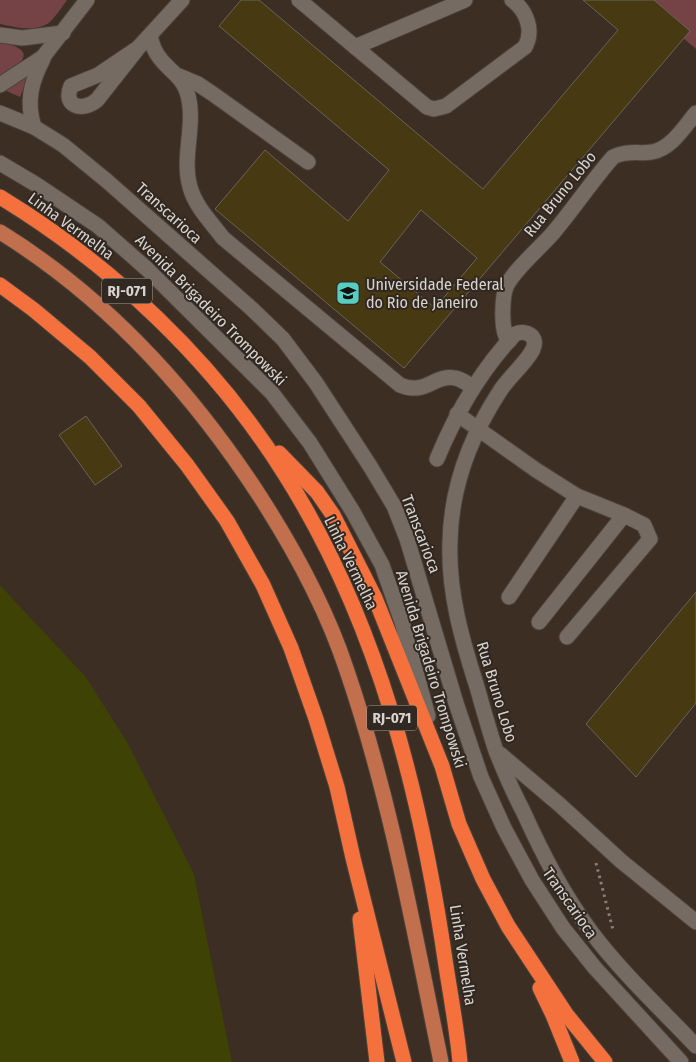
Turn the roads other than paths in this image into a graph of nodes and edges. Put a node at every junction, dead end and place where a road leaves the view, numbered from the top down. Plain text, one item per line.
1 (87, 0) edge
2 (182, 0) edge
3 (299, 0) edge
4 (466, 0) edge
5 (512, 0) edge
6 (62, 33) junction
7 (0, 35) edge
8 (150, 36) junction
9 (355, 47) junction
10 (138, 48) junction
11 (43, 57) junction
12 (179, 76) junction
13 (0, 85) edge
14 (0, 113) edge
15 (696, 113) edge
16 (34, 127) junction
17 (308, 162) dead end
18 (0, 163) edge
19 (0, 197) edge
20 (0, 232) edge
21 (0, 285) edge
22 (509, 341) junction
23 (473, 387) junction
24 (240, 410) junction
25 (457, 414) junction
26 (477, 429) junction
27 (437, 460) dead end
28 (577, 496) junction
29 (624, 514) junction
30 (509, 597) dead end
31 (539, 622) dead end
32 (567, 637) dead end
33 (497, 752) junction
34 (442, 766) junction
35 (353, 858) junction
36 (696, 922) edge
37 (508, 926) junction
38 (696, 1046) edge
39 (377, 1062) edge
40 (404, 1062) edge
41 (441, 1062) edge
42 (460, 1062) edge
43 (572, 1062) edge
44 (605, 1062) edge
45 (681, 1062) edge

1 - 6 street
2 - 8 street
3 - 9 street
4 - 9 street
5 - 9 street
6 - 7 street
6 - 11 street
8 - 10 street
8 - 12 street
10 - 10 street
11 - 13 street
11 - 16 street
12 - 17 street
12 - 23 street
14 - 16 street, Transcarioca
15 - 22 street, Rua Bruno Lobo
16 - 45 street, Transcarioca
18 - 34 street, Avenida Brigadeiro Trompowski
19 - 24 highway, Linha Vermelha / RJ-071
20 - 41 main road
21 - 35 highway
22 - 23 street
22 - 26 street, Rua Bruno Lobo
23 - 25 street
24 - 34 highway
24 - 42 highway, Linha Vermelha / RJ-071
25 - 26 street
25 - 27 street
26 - 28 street
26 - 33 street, Rua Bruno Lobo
28 - 29 street
28 - 30 street
29 - 31 street
29 - 32 street
33 - 36 street
33 - 38 street, Rua Bruno Lobo
34 - 37 highway, Avenida Brigadeiro Trompowski
35 - 39 highway
35 - 40 highway
37 - 43 highway
37 - 44 highway, Avenida Brigadeiro Trompowski

